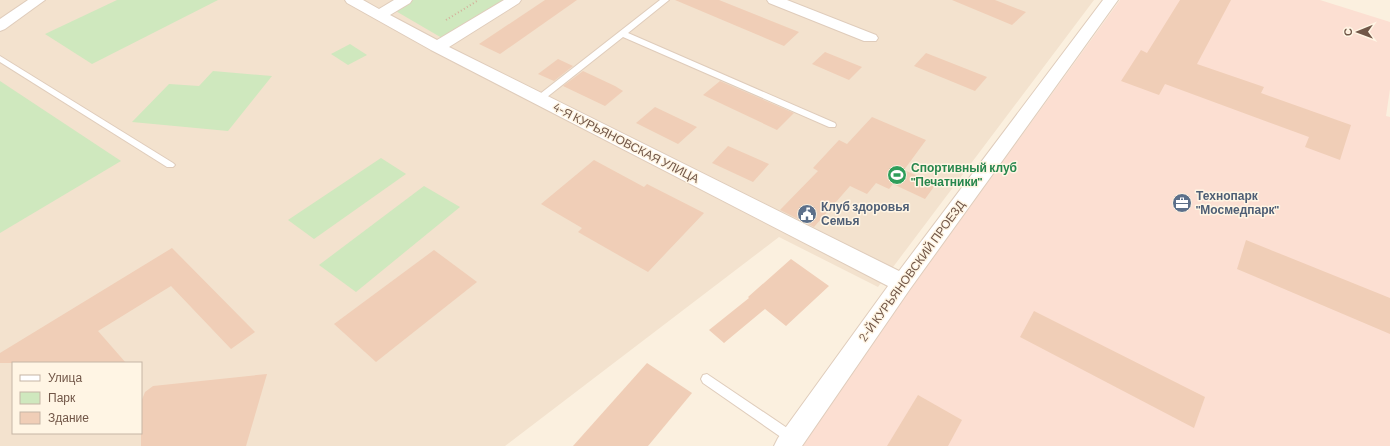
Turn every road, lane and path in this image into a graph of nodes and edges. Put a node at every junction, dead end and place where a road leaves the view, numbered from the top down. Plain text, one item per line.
1 (38, 0) edge
2 (352, 0) edge
3 (405, 0) edge
4 (514, 0) edge
5 (665, 0) edge
6 (774, 0) edge
7 (1111, 0) edge
8 (477, 1) dead end
9 (380, 14) junction
10 (444, 21) dead end
11 (0, 26) edge
12 (624, 34) junction
13 (870, 38) dead end
14 (437, 47) junction
15 (0, 58) edge
16 (539, 99) junction
17 (832, 125) dead end
18 (170, 165) dead end
19 (907, 286) junction
20 (707, 379) dead end
21 (790, 442) edge

1 - 11 street
2 - 9 street, 4-Я КУРЬЯНОВСКАЯ УЛИЦА
3 - 9 street
4 - 14 street
5 - 12 lane
6 - 13 street
7 - 19 street, 2-Й КУРЬЯНОВСКИЙ ПРОЕЗД
8 - 10 path
9 - 14 street, 4-Я КУРЬЯНОВСКАЯ УЛИЦА
12 - 16 lane
12 - 17 lane
14 - 16 street, 4-Я КУРЬЯНОВСКАЯ УЛИЦА
15 - 18 lane
16 - 19 street, 4-Я КУРЬЯНОВСКАЯ УЛИЦА
19 - 21 street, 2-Й КУРЬЯНОВСКИЙ ПРОЕЗД
20 - 21 lane

